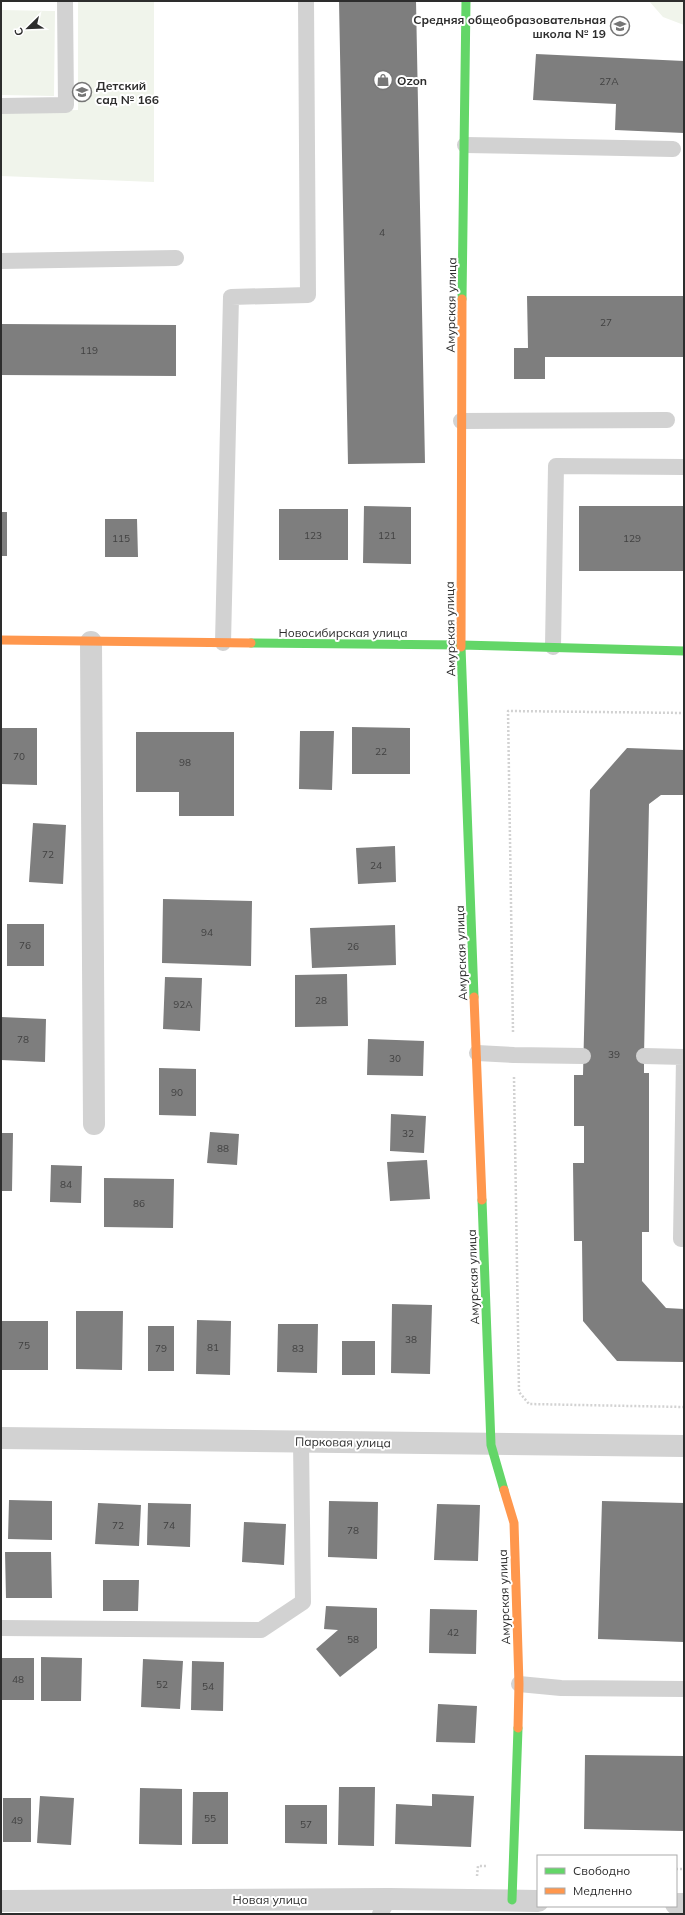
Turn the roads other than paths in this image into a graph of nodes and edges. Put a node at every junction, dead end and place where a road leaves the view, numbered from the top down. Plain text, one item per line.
1 (65, 1) edge
2 (306, 1) edge
3 (466, 1) edge
4 (1, 106) edge
5 (465, 145) junction
6 (673, 150) dead end
7 (176, 258) dead end
8 (1, 261) edge
9 (667, 420) dead end
10 (461, 421) junction
11 (684, 467) edge
12 (1, 640) edge
13 (91, 642) junction
14 (223, 643) junction
15 (461, 645) junction
16 (553, 647) junction
17 (684, 651) edge
18 (477, 1053) junction
19 (583, 1056) dead end
20 (644, 1056) dead end
21 (684, 1057) edge
22 (94, 1124) dead end
23 (684, 1239) edge
24 (1, 1438) edge
25 (301, 1441) junction
26 (491, 1445) junction
27 (684, 1446) edge
28 (1, 1628) edge
29 (519, 1684) junction
30 (684, 1689) edge
31 (512, 1900) junction
32 (537, 1901) edge
33 (1, 1902) edge
34 (232, 1906) edge
35 (385, 1906) edge

1 - 4 lane
2 - 14 lane
3 - 5 street, Амурская улица
5 - 6 lane
5 - 10 street, Амурская улица
7 - 8 lane
9 - 10 lane
10 - 15 street, Амурская улица
11 - 16 lane
12 - 13 street, Новосибирская улица
13 - 14 street, Новосибирская улица
13 - 22 street
14 - 15 street, Новосибирская улица
15 - 16 street, Новосибирская улица
15 - 18 street, Амурская улица
16 - 17 street, Новосибирская улица
18 - 19 lane
18 - 26 street, Амурская улица
20 - 21 lane
21 - 23 lane
24 - 25 street, Парковая улица
25 - 26 street, Парковая улица
25 - 28 lane
26 - 27 street, Парковая улица
26 - 29 street, Амурская улица
29 - 30 lane
29 - 31 street, Амурская улица
31 - 32 street, Новая улица
31 - 35 street, Новая улица
33 - 34 street, Новая улица
34 - 35 street, Новая улица

